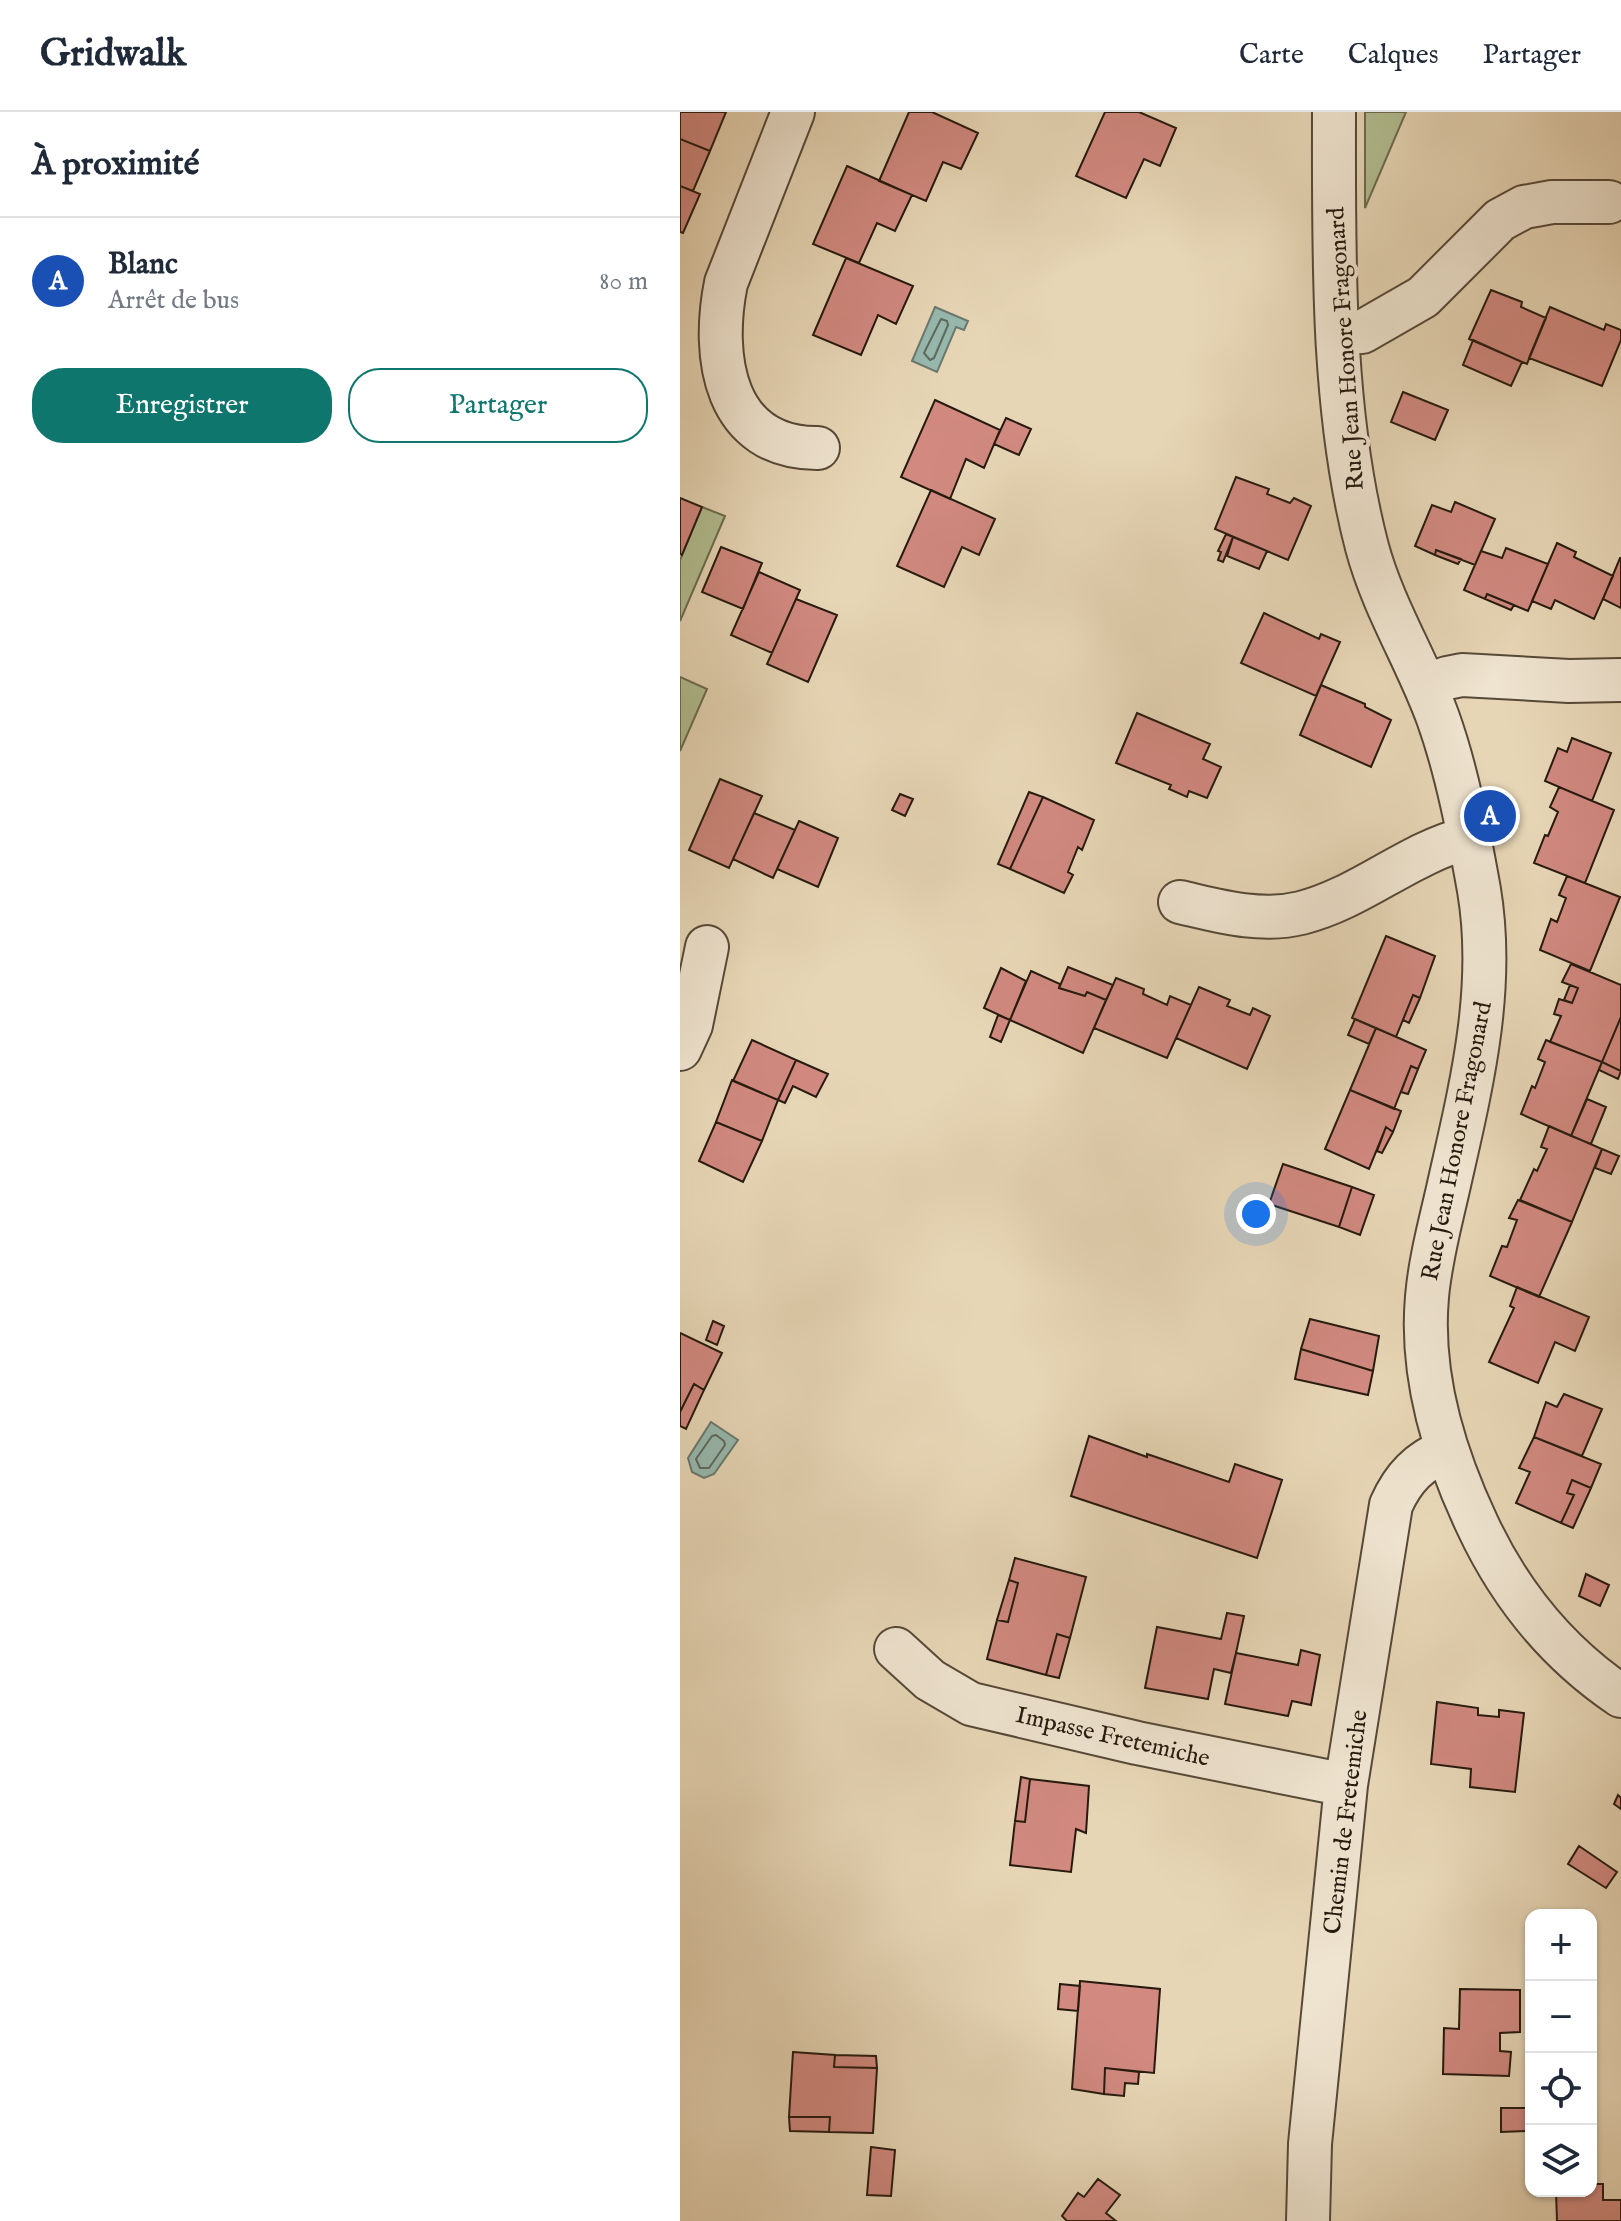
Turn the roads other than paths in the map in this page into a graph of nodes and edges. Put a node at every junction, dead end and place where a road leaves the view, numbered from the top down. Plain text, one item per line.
1 (793, 112) edge
2 (1334, 112) edge
3 (1609, 202) dead end
4 (1339, 333) junction
5 (818, 448) dead end
6 (1621, 680) edge
7 (1425, 686) junction
8 (1468, 838) junction
9 (1180, 902) dead end
10 (707, 947) dead end
11 (680, 1049) edge
12 (1447, 1450) junction
13 (896, 1649) dead end
14 (1621, 1696) edge
15 (1346, 1785) junction
16 (1308, 2221) edge

1 - 5 street
2 - 4 street, Rue Jean Honore Fragonard
3 - 4 street
4 - 7 street, Rue Jean Honore Fragonard
6 - 7 street
7 - 8 street, Rue Jean Honore Fragonard
8 - 9 street
8 - 12 street, Rue Jean Honore Fragonard
10 - 11 street
12 - 14 street, Rue Jean Honore Fragonard
12 - 15 street, Chemin de Fretemiche
13 - 15 street, Impasse Fretemiche
15 - 16 street, Chemin de Fretemiche

